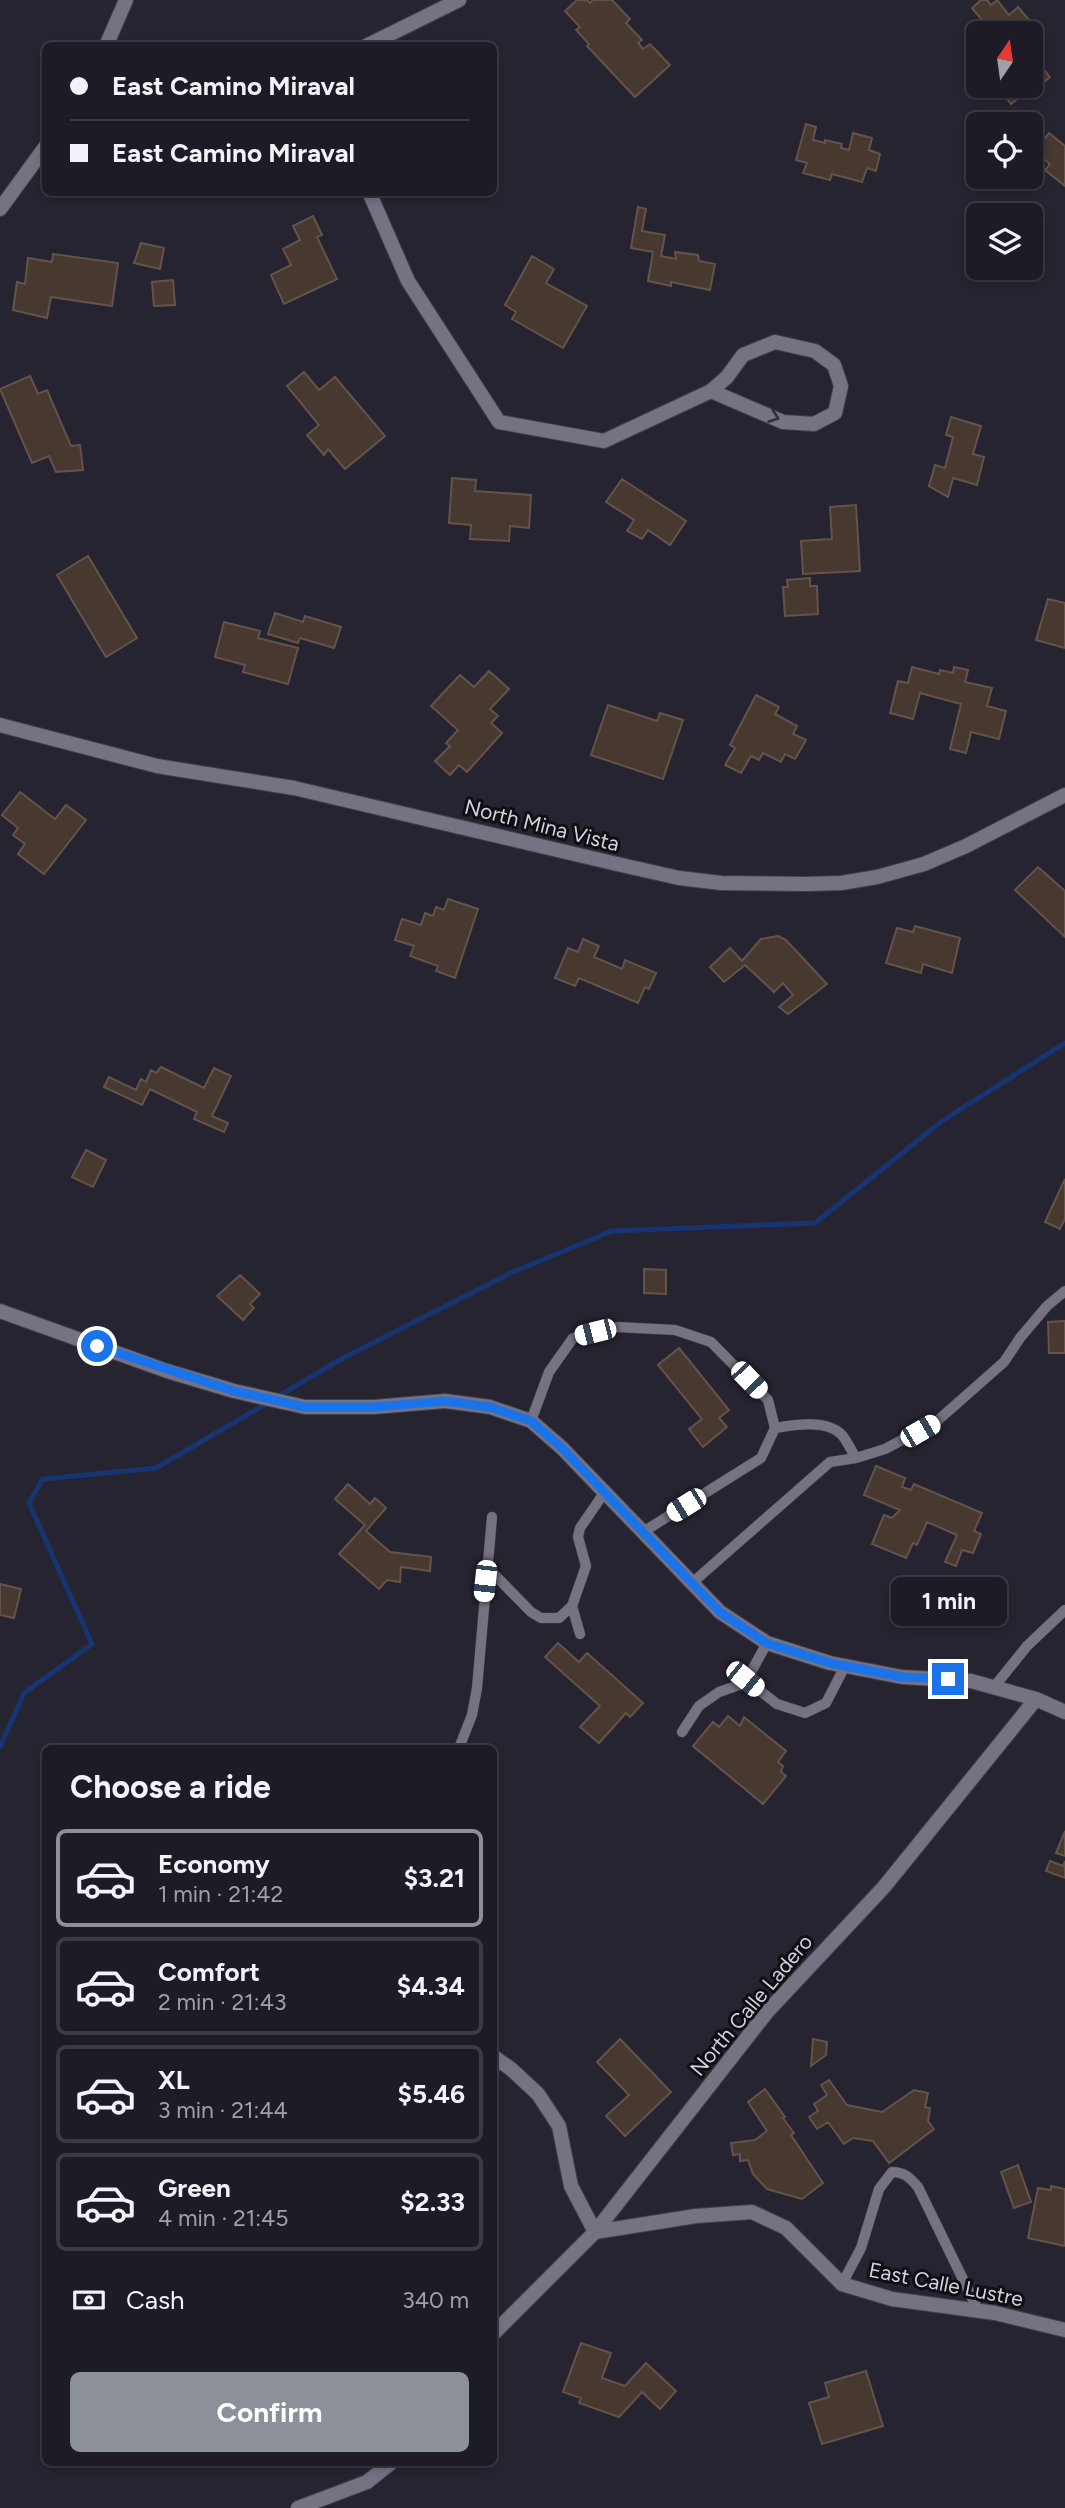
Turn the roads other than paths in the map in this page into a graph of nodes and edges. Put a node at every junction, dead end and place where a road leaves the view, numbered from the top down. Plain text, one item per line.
1 (126, 0) edge
2 (459, 0) edge
3 (108, 42) edge
4 (374, 42) edge
5 (42, 151) edge
6 (371, 196) edge
7 (0, 209) edge
8 (711, 391) junction
9 (0, 725) edge
10 (1065, 795) edge
11 (1065, 1291) edge
12 (0, 1311) edge
13 (531, 1421) junction
14 (775, 1428) junction
15 (856, 1458) junction
16 (604, 1493) junction
17 (492, 1517) dead end
18 (643, 1532) junction
19 (487, 1567) junction
20 (692, 1583) junction
21 (572, 1606) junction
22 (1065, 1610) edge
23 (580, 1634) dead end
24 (766, 1643) junction
25 (845, 1666) junction
26 (745, 1679) junction
27 (994, 1688) junction
28 (1036, 1699) junction
29 (1065, 1712) edge
30 (682, 1732) dead end
31 (459, 1745) edge
32 (497, 2059) edge
33 (595, 2232) junction
34 (842, 2284) junction
35 (978, 2310) junction
36 (497, 2330) edge
37 (1065, 2330) edge
38 (387, 2466) edge
39 (298, 2508) edge

1 - 3 street
2 - 4 street
5 - 7 street
6 - 8 street
8 -> 8 street
9 - 10 street, North Mina Vista
11 - 15 lane
12 - 13 street
13 - 14 lane
13 - 16 street
14 - 15 lane
14 - 18 lane
15 - 20 lane
16 - 18 street
16 - 21 lane
17 - 19 lane
18 - 20 street
19 - 21 lane
19 - 31 lane
20 - 24 street
21 - 23 lane
22 - 27 lane
24 - 25 street
24 - 26 lane
25 - 26 lane
25 - 27 street
26 - 30 lane
27 - 28 street
28 - 29 street
28 - 33 street, North Calle Ladero
32 - 33 street
33 - 34 street, East Calle Lustre
33 - 36 street, North Calle Ladero
34 - 35 street, East Calle Lustre
34 - 35 lane
35 - 37 street, East Calle Lustre
38 - 39 street

